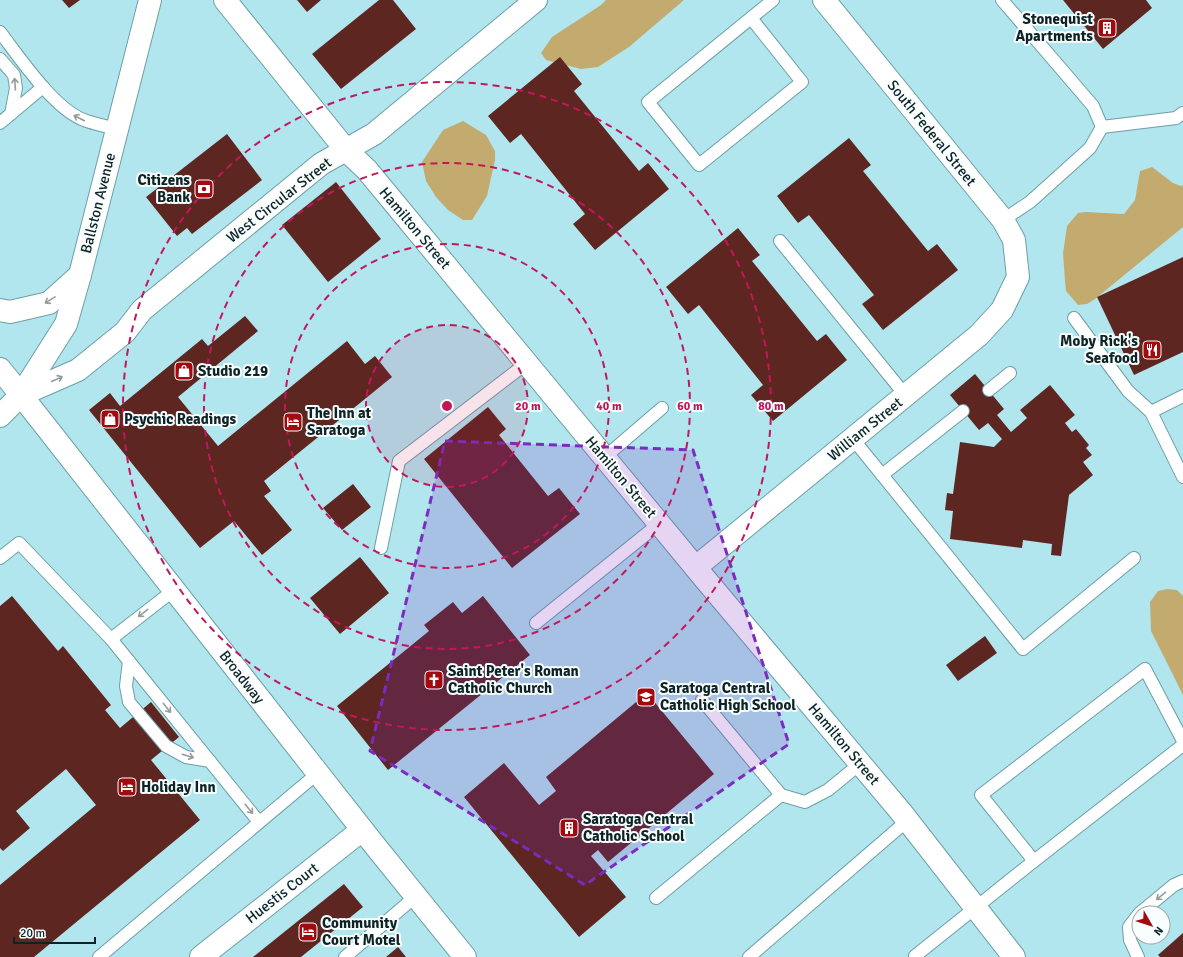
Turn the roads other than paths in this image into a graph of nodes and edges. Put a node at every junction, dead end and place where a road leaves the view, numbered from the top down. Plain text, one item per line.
1 (150, 0) edge
2 (225, 0) edge
3 (536, 0) edge
4 (773, 0) edge
5 (824, 0) edge
6 (1002, 0) edge
7 (751, 18) junction
8 (0, 32) edge
9 (0, 58) edge
10 (43, 87) junction
11 (1183, 113) edge
12 (11, 114) junction
13 (0, 123) edge
14 (1102, 127) junction
15 (116, 129) junction
16 (346, 150) junction
17 (1003, 220) junction
18 (780, 240) dead end
19 (80, 275) junction
20 (1018, 277) joint
21 (0, 310) edge
22 (1074, 318) dead end
23 (527, 363) junction
24 (0, 369) edge
25 (1010, 373) dead end
26 (989, 390) dead end
27 (21, 395) junction
28 (906, 396) junction
29 (1183, 396) edge
30 (662, 408) dead end
31 (963, 411) dead end
32 (1151, 412) junction
33 (0, 416) edge
34 (853, 439) junction
35 (605, 457) junction
36 (882, 475) junction
37 (1183, 477) edge
38 (660, 523) junction
39 (381, 548) dead end
40 (0, 558) edge
41 (1134, 558) dead end
42 (696, 567) junction
43 (174, 590) junction
44 (536, 623) dead end
45 (111, 639) junction
46 (129, 661) junction
47 (702, 700) dead end
48 (1183, 741) edge
49 (1183, 745) edge
50 (210, 761) junction
51 (861, 764) junction
52 (318, 773) junction
53 (781, 795) junction
54 (908, 820) junction
55 (259, 822) junction
56 (362, 830) junction
57 (1034, 861) junction
58 (1183, 881) edge
59 (416, 896) junction
60 (656, 898) dead end
61 (1149, 905) edge
62 (976, 908) junction
63 (1131, 924) edge
64 (1131, 942) edge
65 (1132, 945) edge
66 (99, 957) edge
67 (201, 957) edge
68 (345, 957) edge
69 (465, 957) edge
70 (749, 957) edge
71 (915, 957) edge
72 (1014, 957) edge
73 (1138, 957) edge

1 - 15 main road, Ballston Avenue
2 - 16 main road, Hamilton Street
3 - 16 main road, West Circular Street
4 - 7 lane
5 - 17 main road, South Federal Street
6 - 14 lane
7 - 7 lane
8 - 10 lane
12 -> 9 lane
10 - 12 lane
15 -> 10 lane
11 - 14 lane
12 - 13 lane
14 - 17 lane
15 - 19 main road, Ballston Avenue
16 - 23 main road, Hamilton Street
27 -> 16 main road, West Circular Street
17 - 20 main road, South Federal Street
18 - 28 lane
19 -> 21 main road
19 - 27 main road, Ballston Avenue
20 - 28 main road, William Street
22 - 32 lane
23 - 35 main road, Hamilton Street
23 - 39 lane
24 - 27 main road, Broadway
25 - 26 lane
27 - 33 main road
27 - 43 main road, Broadway
28 - 34 main road, William Street
29 - 32 lane
30 - 35 lane
31 - 36 lane
32 - 37 lane
34 - 36 lane
34 - 42 main road, William Street
35 - 38 main road, Hamilton Street
36 - 41 lane
38 - 42 main road, Hamilton Street
38 - 44 lane
40 - 45 lane
42 - 51 main road, Hamilton Street
43 -> 45 lane
43 - 52 main road, Broadway
45 - 46 lane
46 -> 50 lane
46 -> 50 lane
47 - 53 lane
48 - 57 lane
49 - 57 lane
50 -> 55 lane
51 - 53 lane
51 - 54 main road, Hamilton Street
52 - 55 lane
52 - 56 main road, Broadway
53 - 60 lane
54 - 62 main road, Hamilton Street
54 - 70 lane
55 - 66 lane
56 - 59 main road, Broadway
56 - 67 main road, Huestis Court
57 - 62 lane
58 -> 61 lane
59 - 68 lane
59 - 69 main road, Broadway
62 - 71 lane
62 - 72 main road, Hamilton Street
63 - 64 lane
65 - 73 lane

